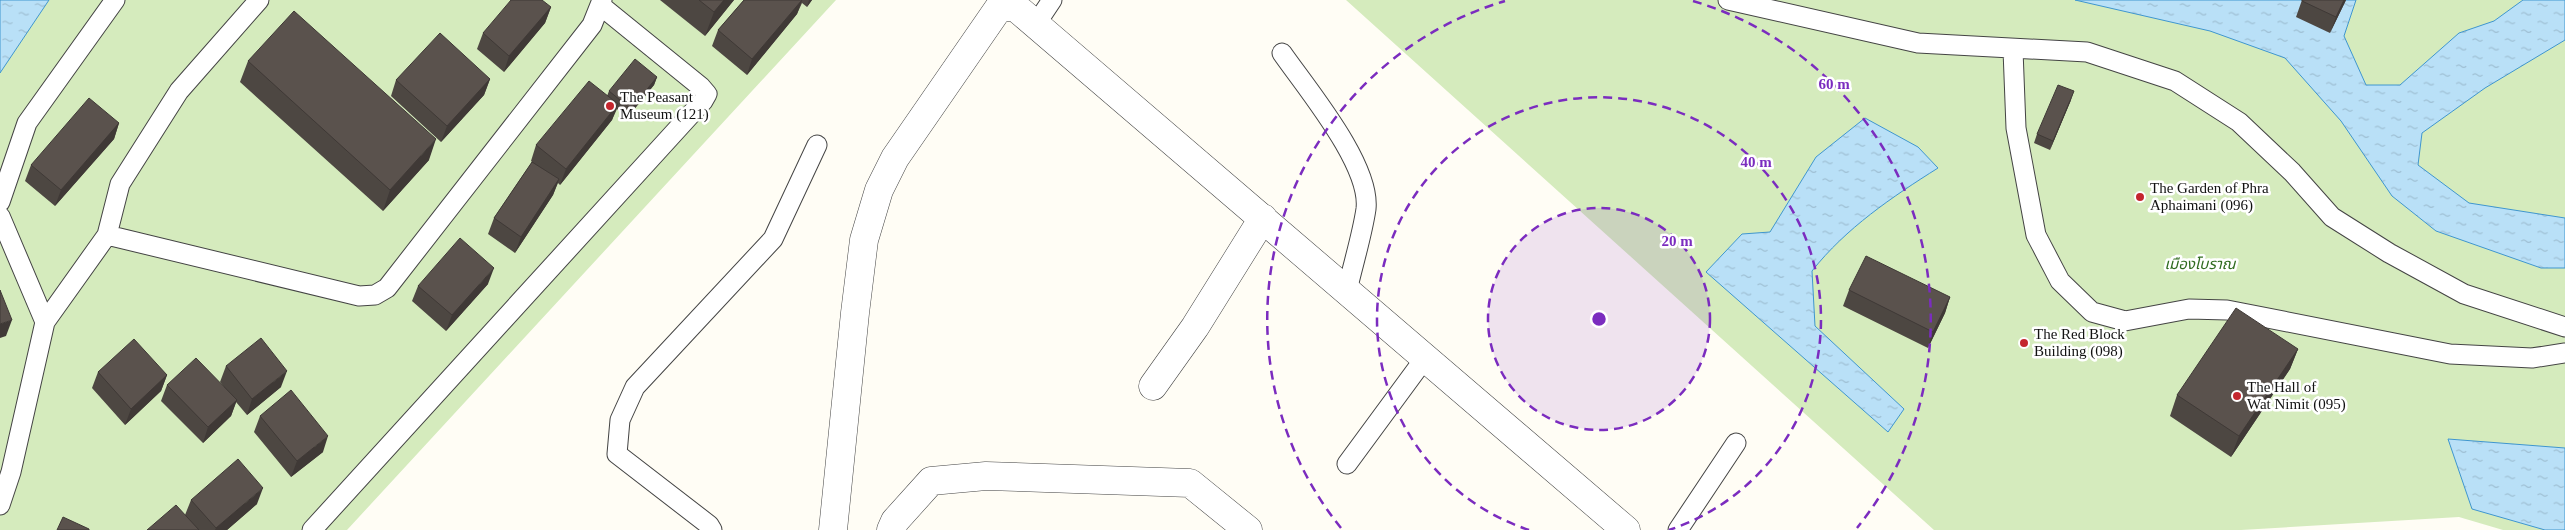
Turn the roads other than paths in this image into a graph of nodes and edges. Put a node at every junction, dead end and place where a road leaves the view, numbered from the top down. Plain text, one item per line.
1 (115, 0) edge
2 (259, 0) edge
3 (1052, 0) edge
4 (1728, 0) edge
5 (601, 2) edge
6 (1036, 24) junction
7 (2013, 50) junction
8 (1282, 53) dead end
9 (817, 145) dead end
10 (2, 190) edge
11 (0, 216) edge
12 (1263, 218) junction
13 (108, 235) junction
14 (1347, 291) junction
15 (45, 322) junction
16 (2565, 327) edge
17 (2565, 353) edge
18 (1425, 358) junction
19 (1152, 386) dead end
20 (1736, 444) dead end
21 (1347, 464) dead end
22 (0, 505) edge
23 (312, 530) edge
24 (712, 530) edge
25 (833, 530) edge
26 (891, 530) edge
27 (1248, 530) edge
28 (1626, 530) edge
29 (1678, 530) edge

1 - 10 lane
2 - 13 lane
3 - 6 lane
4 - 7 lane
5 - 13 lane
5 - 23 lane
6 - 12 street
6 - 25 street
7 - 16 lane
7 - 17 lane
8 - 14 lane
9 - 24 lane
11 - 15 lane
12 - 14 street
12 - 19 street
13 - 15 lane
14 - 18 street
15 - 22 lane
18 - 21 lane
18 - 28 street
20 - 29 lane
26 - 27 street

